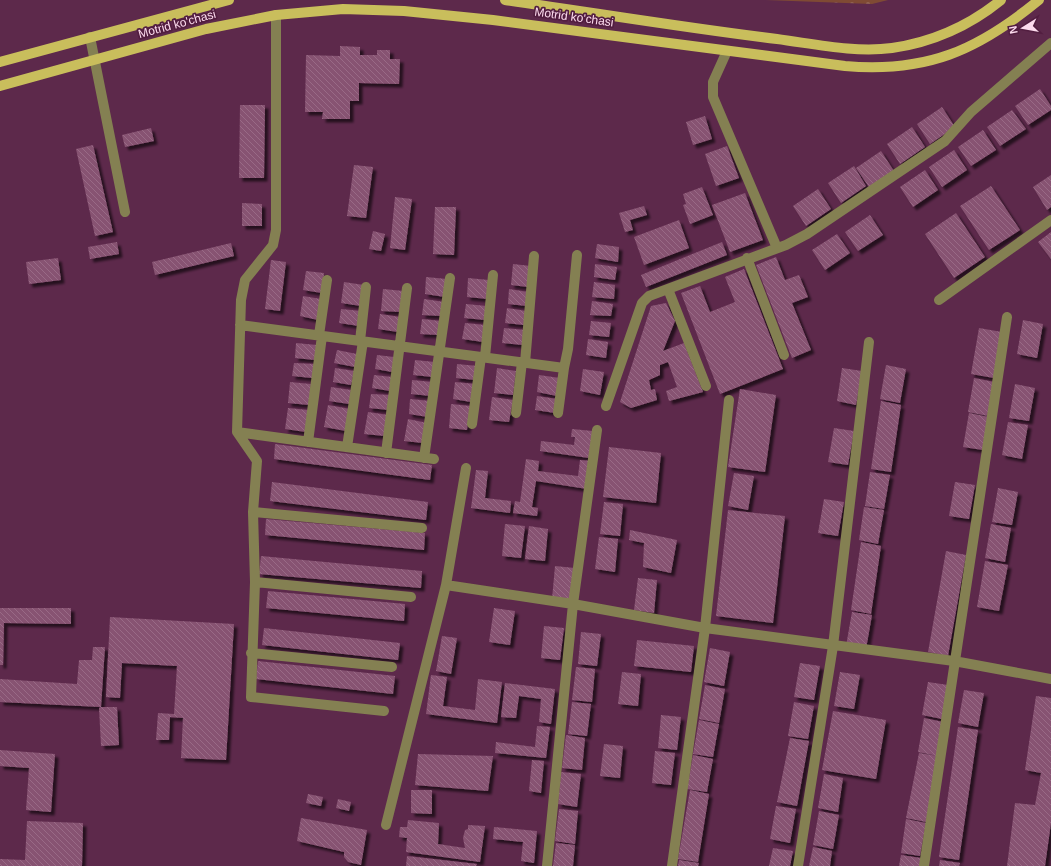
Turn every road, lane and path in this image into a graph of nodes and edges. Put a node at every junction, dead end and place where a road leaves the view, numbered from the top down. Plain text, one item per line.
1 (229, 0) edge
2 (505, 0) edge
3 (1001, 0) edge
4 (1039, 0) edge
5 (276, 15) junction
6 (90, 37) junction
7 (1051, 43) edge
8 (727, 51) junction
9 (94, 60) junction
10 (0, 62) edge
11 (0, 86) edge
12 (125, 212) dead end
13 (1051, 220) edge
14 (777, 248) junction
15 (534, 256) dead end
16 (577, 256) dead end
17 (747, 258) junction
18 (493, 275) dead end
19 (450, 278) dead end
20 (326, 280) dead end
21 (366, 287) dead end
22 (406, 288) dead end
23 (668, 289) junction
24 (939, 300) dead end
25 (1007, 317) dead end
26 (240, 325) junction
27 (320, 335) junction
28 (361, 341) junction
29 (868, 342) dead end
30 (400, 346) junction
31 (440, 352) junction
32 (784, 355) dead end
33 (483, 357) junction
34 (524, 363) junction
35 (564, 368) junction
36 (706, 386) dead end
37 (729, 400) dead end
38 (606, 406) dead end
39 (516, 413) dead end
40 (558, 413) dead end
41 (472, 424) dead end
42 (597, 430) dead end
43 (237, 432) junction
44 (308, 442) junction
45 (347, 447) junction
46 (386, 452) junction
47 (424, 458) junction
48 (434, 459) dead end
49 (466, 468) dead end
50 (253, 512) junction
51 (422, 528) dead end
52 (255, 582) junction
53 (446, 585) junction
54 (411, 597) dead end
55 (573, 604) junction
56 (705, 628) junction
57 (833, 646) junction
58 (251, 653) junction
59 (954, 661) junction
60 (392, 667) dead end
61 (1051, 679) edge
62 (384, 711) dead end
63 (386, 825) dead end
64 (547, 866) edge
65 (672, 866) edge
66 (798, 866) edge
67 (924, 866) edge

1 - 6 main road, Motrid ko'chasi
2 - 3 main road, Motrid ko'chasi
4 - 8 main road, Motrid ko'chasi
5 - 8 main road, Motrid ko'chasi
5 - 9 main road, Motrid ko'chasi
5 - 26 street
6 - 9 street
6 - 10 main road, Motrid ko'chasi
7 - 14 street
8 - 14 street
9 - 11 main road, Motrid ko'chasi
9 - 12 street
13 - 24 street
14 - 17 street
15 - 34 street
16 - 35 street
17 - 23 street
17 - 32 street
18 - 33 street
19 - 31 street
20 - 27 street
21 - 28 street
22 - 30 street
23 - 36 street
23 - 38 street
25 - 59 street
26 - 27 street
26 - 43 street
27 - 28 street
27 - 44 street
28 - 30 street
28 - 45 street
29 - 57 street
30 - 31 street
30 - 46 street
31 - 33 street
31 - 47 street
33 - 34 street
33 - 41 street
34 - 35 street
34 - 39 street
35 - 40 street
37 - 56 street
42 - 55 street
43 - 44 street
43 - 50 street
44 - 45 street
45 - 46 street
46 - 47 street
47 - 48 street
49 - 53 street
50 - 51 street
50 - 52 street
52 - 54 street
52 - 58 street
53 - 55 street
53 - 63 street
55 - 56 street
55 - 64 street
56 - 57 street
56 - 65 street
57 - 59 street
57 - 66 street
58 - 60 street
58 - 62 street
59 - 61 street
59 - 67 street

